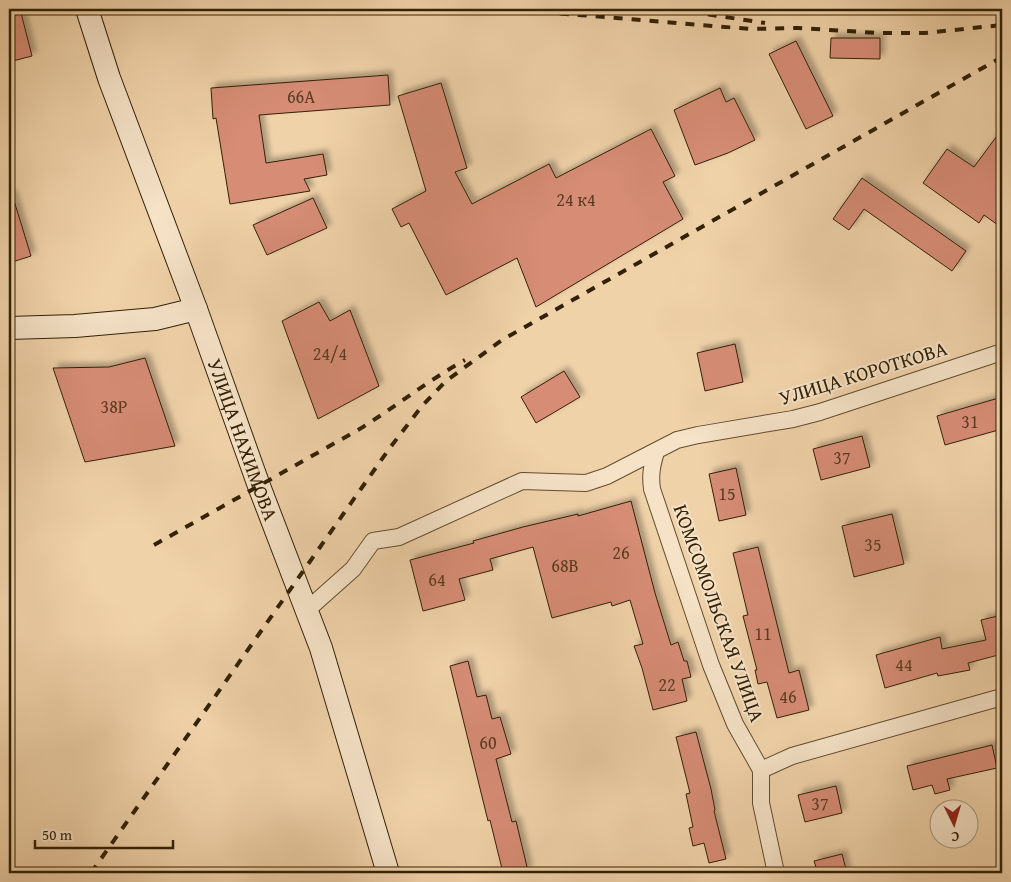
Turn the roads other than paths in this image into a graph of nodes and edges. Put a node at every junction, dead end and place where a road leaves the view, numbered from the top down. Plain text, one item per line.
1 (87, 9) edge
2 (196, 308) junction
3 (9, 328) edge
4 (1002, 352) edge
5 (656, 452) junction
6 (308, 610) junction
7 (1002, 697) edge
8 (761, 770) junction
9 (388, 873) edge
10 (776, 873) edge

1 - 2 main road, УЛИЦА НАХИМОВА
2 - 3 main road
2 - 6 main road, УЛИЦА НАХИМОВА
4 - 5 street, УЛИЦА КОРОТКОВА
5 - 6 street, УЛИЦА КОРОТКОВА
5 - 8 street, КОМСОМОЛЬСКАЯ УЛИЦА
6 - 9 main road, УЛИЦА НАХИМОВА
7 - 8 street
8 - 10 street, КОМСОМОЛЬСКАЯ УЛИЦА

